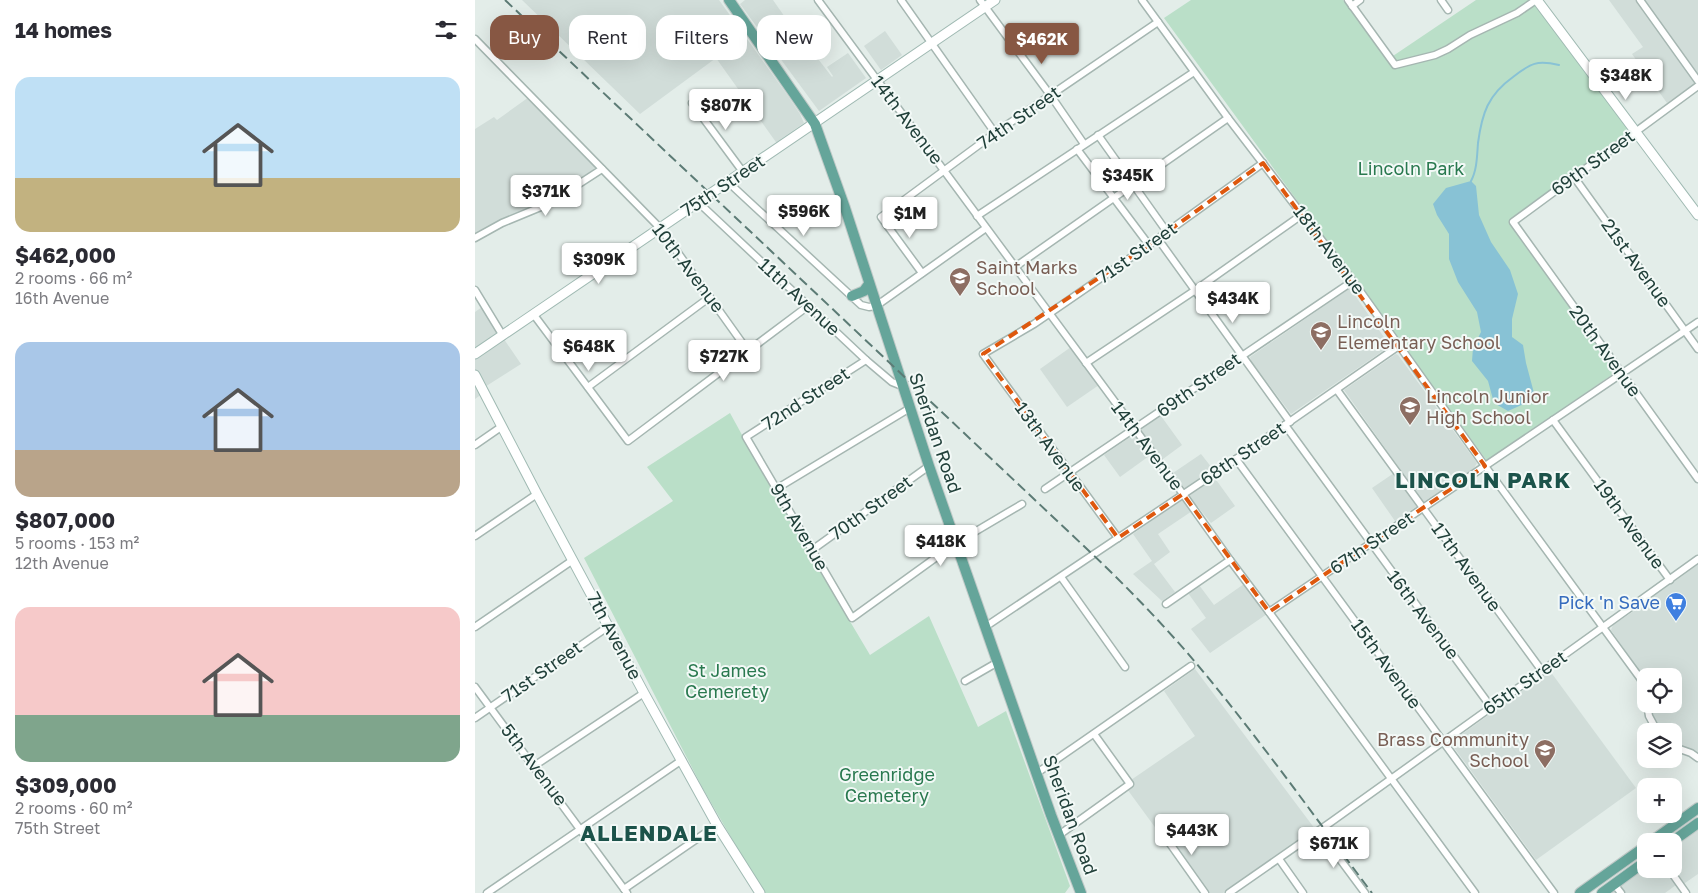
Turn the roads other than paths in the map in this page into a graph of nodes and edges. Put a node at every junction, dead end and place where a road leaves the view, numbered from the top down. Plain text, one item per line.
1 (818, 0) edge
2 (901, 0) edge
3 (995, 0) edge
4 (1142, 0) edge
5 (1360, 0) edge
6 (1441, 0) edge
7 (1537, 0) edge
8 (1640, 0) edge
9 (731, 1) edge
10 (983, 3) edge
11 (1350, 3) edge
12 (1448, 10) dead end
13 (1158, 22) junction
14 (475, 39) edge
15 (931, 43) junction
16 (1195, 72) junction
17 (877, 80) junction
18 (1698, 81) edge
19 (1698, 86) edge
20 (1051, 96) junction
21 (692, 103) dead end
22 (1228, 118) junction
23 (815, 124) junction
24 (1635, 132) junction
25 (995, 133) junction
26 (1098, 135) junction
27 (1084, 144) junction
28 (1077, 149) junction
29 (1263, 163) junction
30 (602, 169) junction
31 (945, 170) junction
32 (743, 172) junction
33 (1574, 177) junction
34 (728, 182) junction
35 (1133, 184) junction
36 (1113, 198) junction
37 (699, 203) junction
38 (1697, 210) edge
39 (1303, 214) junction
40 (977, 216) junction
41 (1513, 222) joint
42 (661, 228) junction
43 (986, 228) junction
44 (1167, 232) junction
45 (475, 238) edge
46 (1158, 239) junction
47 (1149, 245) junction
48 (1015, 267) junction
49 (922, 273) junction
50 (1353, 281) junction
51 (869, 284) junction
52 (475, 290) edge
53 (1194, 291) junction
54 (852, 296) junction
55 (710, 297) junction
56 (808, 306) junction
57 (876, 306) junction
58 (1049, 314) junction
59 (534, 315) junction
60 (1698, 322) edge
61 (1685, 331) junction
62 (503, 336) junction
63 (1400, 345) junction
64 (1698, 349) edge
65 (748, 351) junction
66 (475, 354) edge
67 (983, 354) joint
68 (1243, 355) junction
69 (866, 360) junction
70 (1086, 363) junction
71 (1621, 374) junction
72 (475, 375) edge
73 (902, 386) junction
74 (587, 387) junction
75 (1337, 390) junction
76 (910, 408) junction
77 (1553, 420) junction
78 (1287, 423) junction
79 (501, 427) junction
80 (1135, 429) junction
81 (746, 437) joint
82 (475, 445) edge
83 (1236, 459) junction
84 (929, 466) junction
85 (1485, 466) junction
86 (1069, 473) junction
87 (1698, 479) edge
88 (776, 488) junction
89 (1045, 489) dead end
90 (537, 494) junction
91 (1183, 494) junction
92 (1022, 504) dead end
93 (1423, 508) junction
94 (475, 536) edge
95 (1118, 538) junction
96 (956, 543) junction
97 (1370, 544) junction
98 (812, 550) junction
99 (1698, 559) edge
100 (573, 560) junction
101 (1230, 560) junction
102 (1322, 576) junction
103 (1061, 577) junction
104 (1670, 580) junction
105 (1166, 604) dead end
106 (1269, 612) junction
107 (609, 626) junction
108 (475, 627) edge
109 (985, 627) junction
110 (1603, 628) junction
111 (998, 662) junction
112 (1191, 666) dead end
113 (1125, 667) dead end
114 (1542, 671) junction
115 (1637, 674) edge
116 (965, 681) dead end
117 (475, 686) edge
118 (644, 693) junction
119 (1491, 707) junction
120 (491, 708) junction
121 (475, 718) edge
122 (1094, 734) junction
123 (1442, 742) junction
124 (1682, 750) edge
125 (1698, 758) edge
126 (682, 760) junction
127 (534, 766) junction
128 (1037, 773) junction
129 (1392, 778) junction
130 (1698, 808) edge
131 (1698, 823) edge
132 (717, 826) junction
133 (581, 830) junction
134 (1161, 831) dead end
135 (1319, 831) junction
136 (1664, 833) edge
137 (1059, 835) junction
138 (1682, 835) edge
139 (1637, 852) edge
140 (1279, 859) junction
141 (1637, 867) edge
142 (1675, 878) edge
143 (1614, 884) junction
144 (625, 891) edge
145 (1077, 891) edge
146 (756, 892) edge
147 (487, 893) edge
148 (1205, 893) edge
149 (1229, 893) edge
150 (1303, 893) edge
151 (1365, 893) edge
152 (1475, 893) edge
153 (1553, 893) edge
154 (1580, 893) edge
155 (1602, 893) edge
156 (1621, 893) edge
157 (1686, 893) edge

1 - 17 street, 14th Avenue
2 - 15 street
3 - 10 street, 75th Street
4 - 13 street, 18th Avenue
5 - 11 street
6 - 12 street
7 - 11 street
7 - 24 street
8 - 18 street
9 - 23 main road, Sheridan Road
10 - 15 street, 75th Street
10 - 20 street
13 - 16 street, 18th Avenue
13 - 20 street, 74th Street
14 - 30 street, 10th Avenue
15 - 17 street, 75th Street
15 - 25 street
16 - 22 street, 18th Avenue
16 - 26 street
17 - 23 street, 75th Street
17 - 31 street, 14th Avenue
19 - 24 street, 69th Street
20 - 25 street, 74th Street
20 - 27 street
21 - 32 street
22 - 29 street, 18th Avenue
22 - 35 street
23 - 32 street, 75th Street
23 - 51 main road, Sheridan Road
24 - 33 street, 69th Street
24 - 38 street
25 - 31 street, 74th Street
26 - 27 street
26 - 35 street
27 - 28 street
28 - 36 street
28 - 40 street
29 - 39 street, 18th Avenue
29 - 44 street, 71st Street
30 - 42 street, 10th Avenue
30 - 45 street
31 - 40 street, 14th Avenue
31 - 49 street, 74th Street
32 - 34 street, 75th Street
33 - 41 street, 69th Street
33 - 61 street, 21st Avenue
34 - 37 street, 75th Street
34 - 54 street
35 - 36 street
35 - 44 street
36 - 47 street
36 - 48 street
37 - 42 street, 75th Street
37 - 56 street, 11th Avenue
39 - 50 street, 18th Avenue
39 - 53 street
40 - 43 street, 14th Avenue
41 - 71 street, 20th Avenue
42 - 55 street, 10th Avenue
42 - 59 street, 75th Street
43 - 48 street, 14th Avenue
43 - 49 street
44 - 46 street, 71st Street
46 - 47 street, 71st Street
46 - 53 street, 16th Avenue
47 - 58 street, 71st Street
48 - 58 street, 14th Avenue
49 - 57 street
50 - 63 street, 18th Avenue
50 - 68 street, 69th Street
51 - 54 main road
51 - 57 main road, Sheridan Road
52 - 62 street
53 - 68 street, 16th Avenue
53 - 70 street
54 - 57 street
55 - 65 street, 10th Avenue
55 - 74 street
56 - 65 street
56 - 69 street, 11th Avenue
57 - 73 main road, Sheridan Road
58 - 67 street, 71st Street
58 - 70 street, 14th Avenue
59 - 62 street, 75th Street
59 - 74 street
60 - 61 street, 67th Street
61 - 64 street, 21st Avenue
61 - 71 street, 67th Street
62 - 66 street, 75th Street
63 - 75 street, 68th Street
63 - 85 street, 18th Avenue
65 - 74 street
67 - 86 street, 13th Avenue
68 - 78 street, 16th Avenue
68 - 80 street, 69th Street
69 - 73 street, 11th Avenue
69 - 81 street, 72nd Street
70 - 80 street, 14th Avenue
71 - 77 street, 67th Street
71 - 87 street, 20th Avenue
72 - 79 street, 7th Avenue
73 - 76 main road, Sheridan Road
75 - 78 street, 68th Street
75 - 93 street, 17th Avenue
76 - 84 main road, Sheridan Road
76 - 88 street
77 - 85 street, 67th Street
77 - 104 street, 19th Avenue
78 - 83 street, 68th Street
78 - 97 street, 16th Avenue
79 - 82 street
79 - 90 street, 7th Avenue
80 - 86 street, 69th Street
80 - 91 street, 14th Avenue
81 - 88 street, 9th Avenue
83 - 91 street, 68th Street
83 - 102 street, 15th Avenue
84 - 96 main road, Sheridan Road
84 - 98 street, 70th Street
85 - 93 street, 67th Street
85 - 110 street, 18th Avenue
86 - 89 street, 69th Street
86 - 95 street, 13th Avenue
88 - 98 street, 9th Avenue
90 - 94 street
90 - 100 street, 7th Avenue
91 - 95 street, 68th Street
91 - 101 street, 14th Avenue
92 - 96 street
93 - 97 street, 67th Street
93 - 114 street, 17th Avenue
95 - 103 street, 68th Street
96 - 98 street, 9th Avenue
96 - 109 main road, Sheridan Road
97 - 102 street, 67th Street
97 - 119 street, 16th Avenue
99 - 104 street, 65th Street
100 - 107 street, 7th Avenue
100 - 108 street
101 - 105 street
101 - 106 street, 14th Avenue
102 - 106 street, 67th Street
102 - 123 street, 15th Avenue
103 - 109 street, 68th Street
103 - 113 street
104 - 110 street, 65th Street
106 - 129 street, 14th Avenue
107 - 118 street, 7th Avenue
107 - 120 street, 71st Street
109 - 111 main road, Sheridan Road
110 - 114 street, 65th Street
110 - 115 street, 18th Avenue
111 - 116 street
111 - 128 main road, Sheridan Road
112 - 122 street
114 - 119 street, 65th Street
117 - 120 street, 5th Avenue
118 - 126 street, 7th Avenue
118 - 127 street
119 - 123 street, 65th Street
120 - 121 street, 71st Street
120 - 127 street, 5th Avenue
122 - 128 street
122 - 137 street
123 - 129 street, 65th Street
123 - 153 street, 15th Avenue
124 - 125 street
126 - 132 street, 7th Avenue
126 - 133 street
127 - 133 street, 5th Avenue
128 - 137 main road, Sheridan Road
129 - 135 street, 65th Street
129 - 152 street, 14th Avenue
130 - 136 main road
131 - 138 main road
132 - 144 street
132 - 146 street, 7th Avenue
133 - 144 street, 5th Avenue
133 - 147 street
134 - 148 street
135 - 140 street, 65th Street
135 - 151 street
137 - 145 main road, Sheridan Road
139 - 154 main road
140 - 149 street, 65th Street
140 - 150 street
141 - 143 main road
142 - 157 street
143 - 155 main road
143 - 156 street

